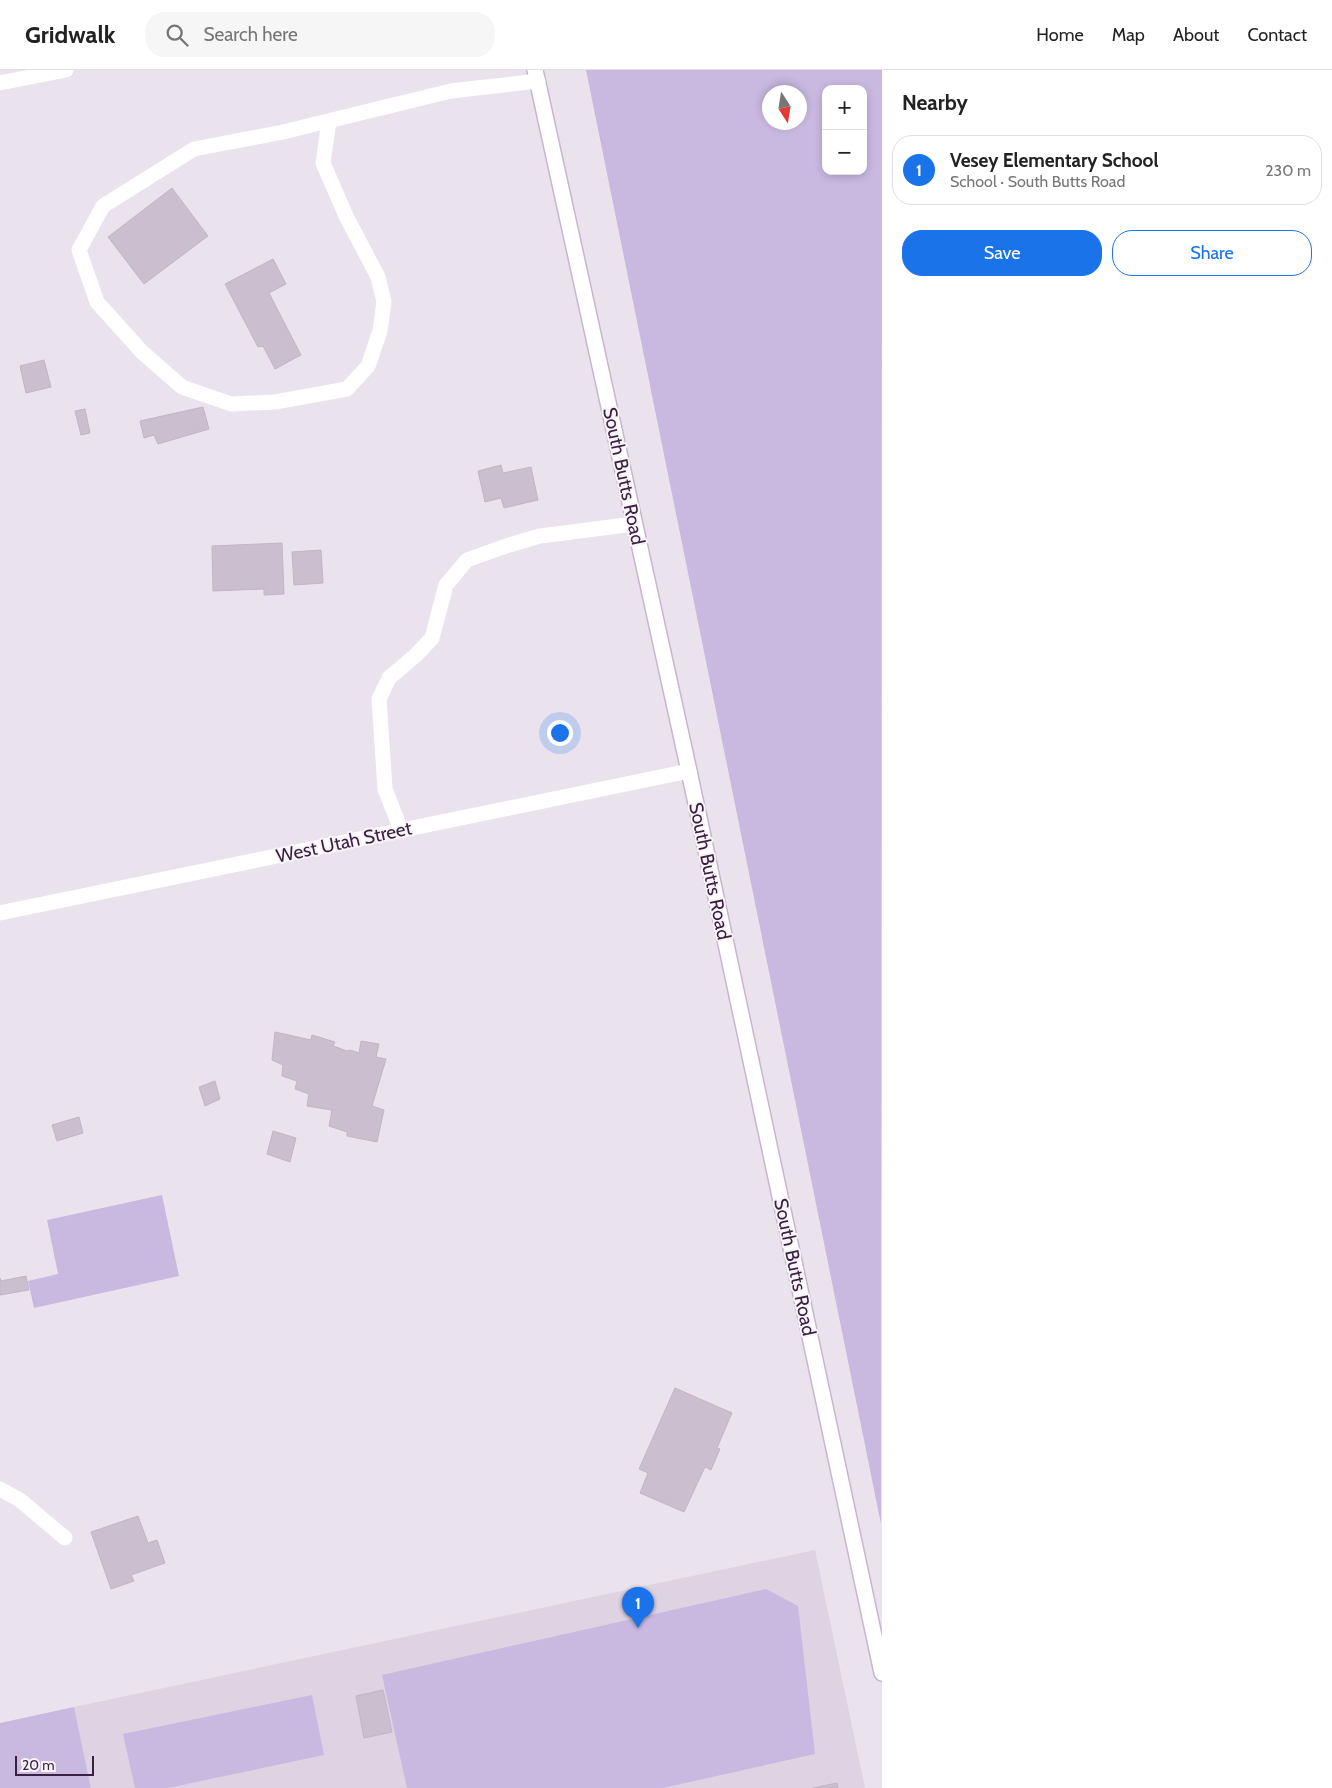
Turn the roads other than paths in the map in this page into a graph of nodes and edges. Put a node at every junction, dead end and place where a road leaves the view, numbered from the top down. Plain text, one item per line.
1 (66, 70) edge
2 (537, 75) edge
3 (0, 83) edge
4 (329, 121) junction
5 (634, 524) junction
6 (689, 771) junction
7 (401, 830) junction
8 (0, 912) edge
9 (0, 1489) edge
10 (65, 1538) dead end
11 (882, 1673) edge

1 - 3 street
2 - 4 street
2 - 5 street, South Butts Road
4 - 4 street
5 - 6 street, South Butts Road
5 - 7 street
6 - 7 street, West Utah Street
6 - 11 street, South Butts Road
7 - 8 street, West Utah Street
9 - 10 street

